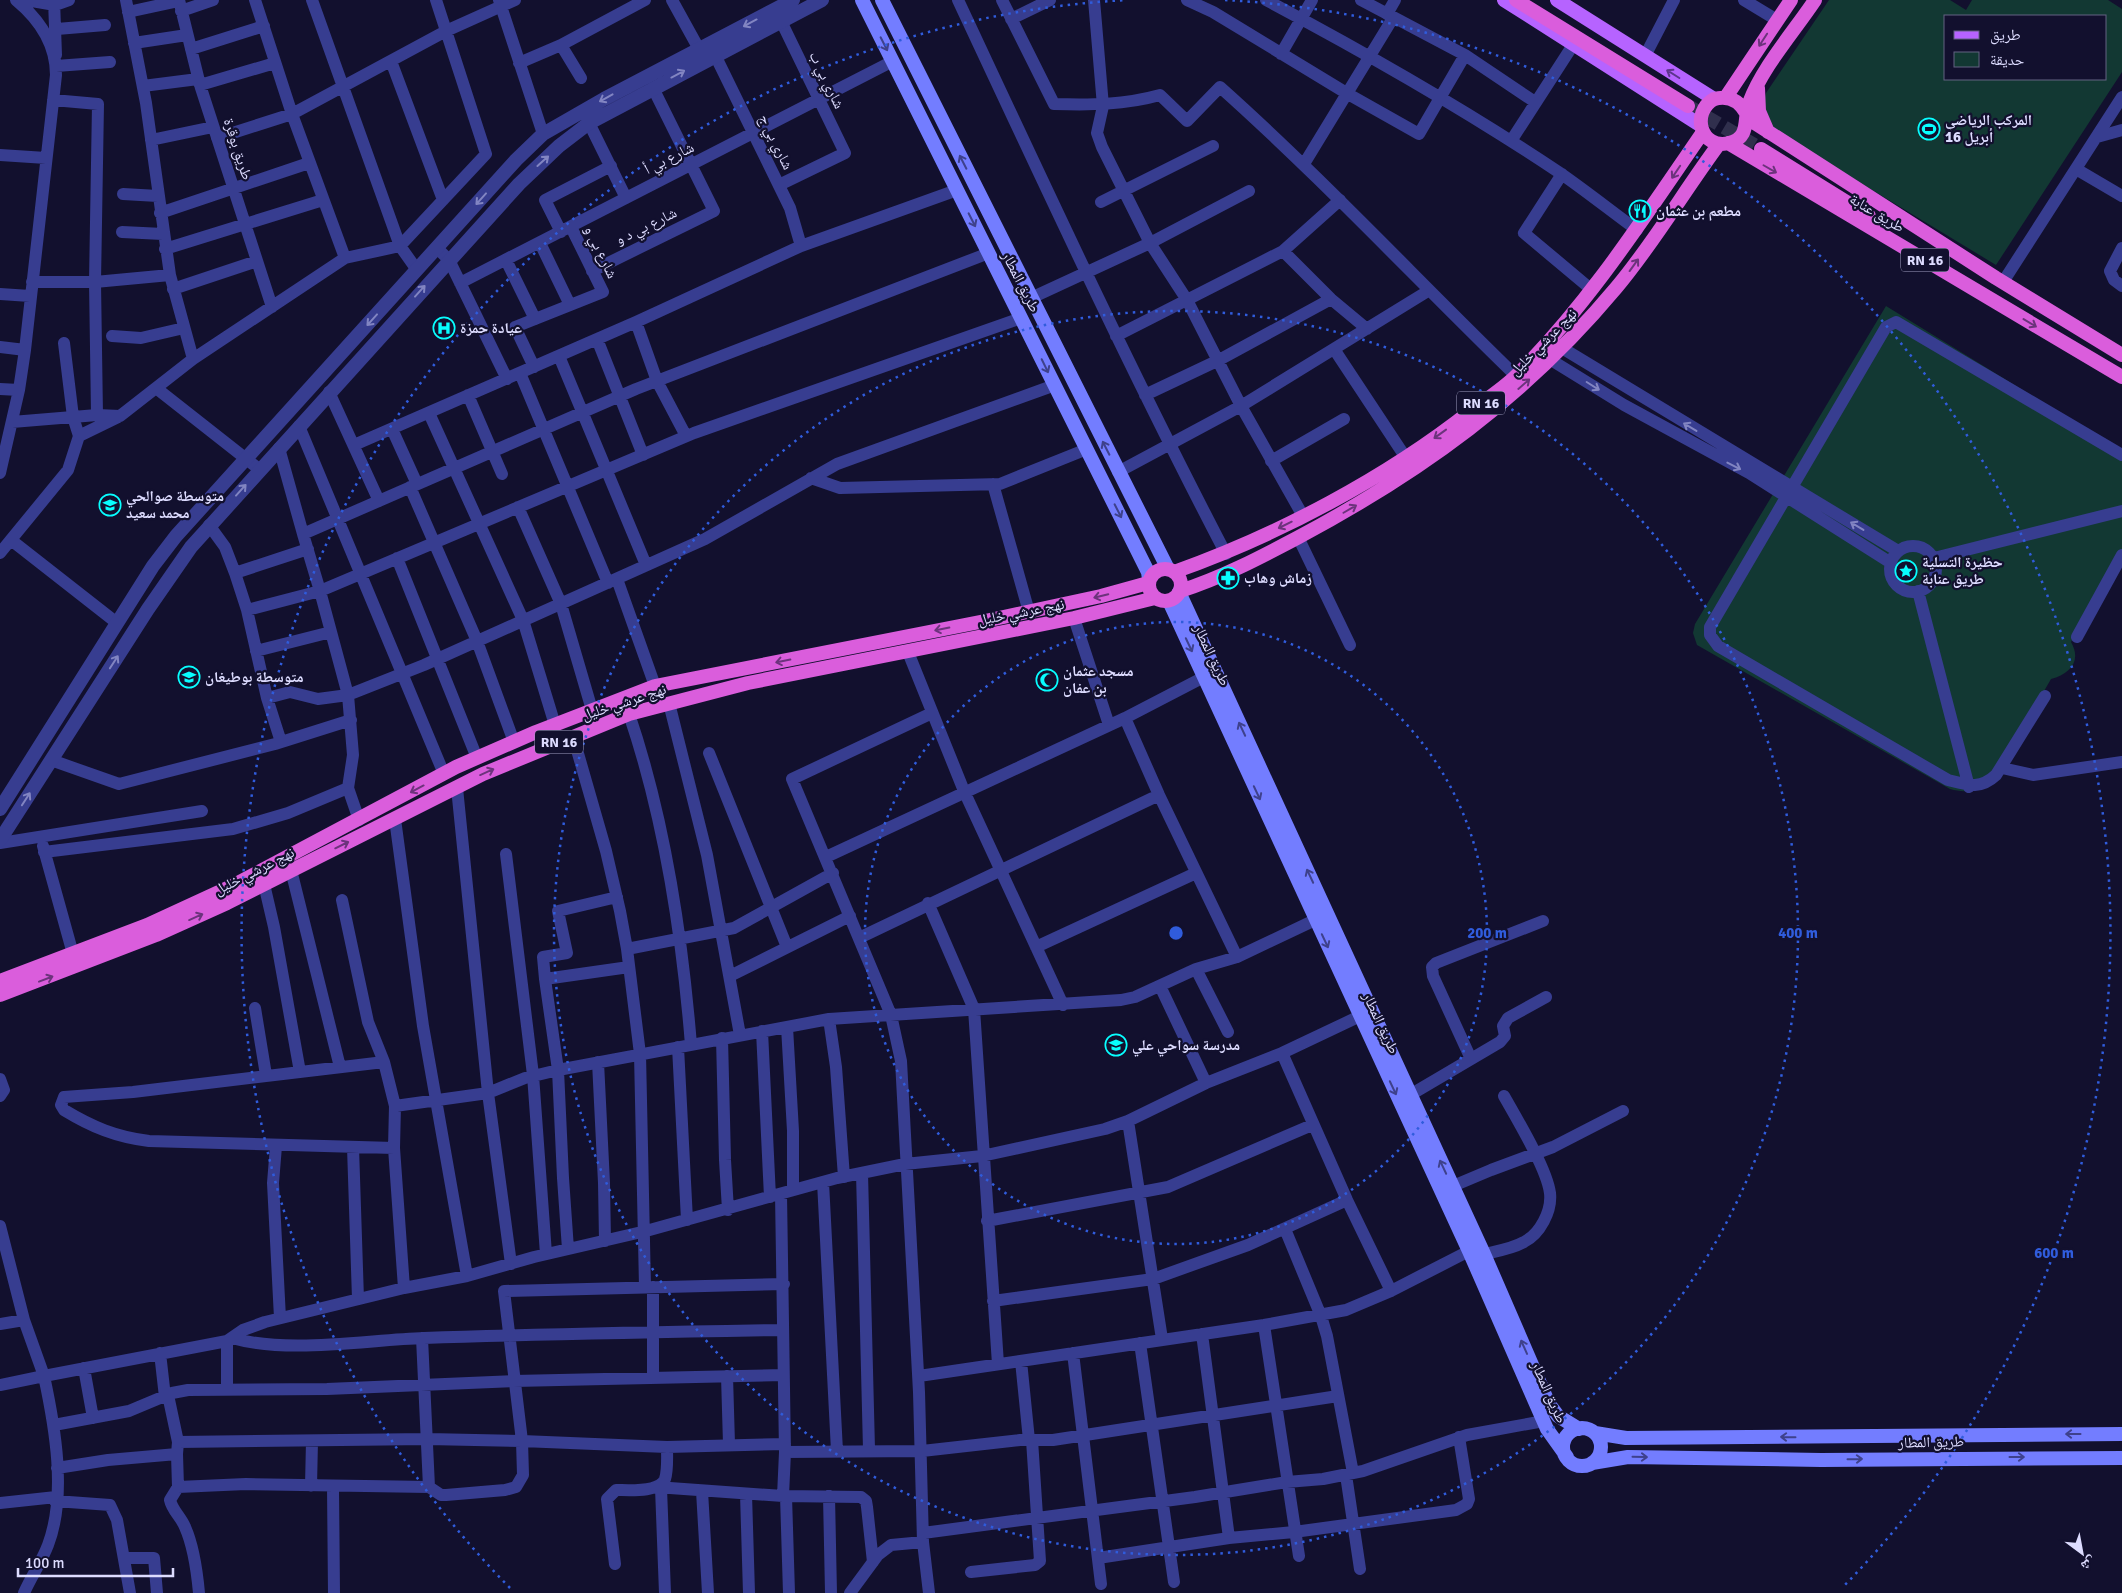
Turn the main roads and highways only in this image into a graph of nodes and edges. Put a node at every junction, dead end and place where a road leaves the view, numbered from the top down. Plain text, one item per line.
1 (862, 0) edge
2 (882, 0) edge
3 (1504, 0) edge
4 (1516, 0) edge
5 (1528, 0) edge
6 (1791, 0) edge
7 (1815, 0) edge
8 (1561, 1) edge
9 (1758, 86) junction
10 (1720, 98) junction
11 (1746, 115) junction
12 (1702, 128) junction
13 (1765, 141) junction
14 (1724, 144) junction
15 (1743, 153) junction
16 (1706, 161) junction
17 (2009, 310) junction
18 (2122, 355) edge
19 (2122, 377) edge
20 (1171, 571) junction
21 (1149, 581) junction
22 (1171, 596) junction
23 (1210, 674) junction
24 (0, 981) edge
25 (0, 995) edge
26 (1366, 1013) junction
27 (1578, 1429) junction
28 (1595, 1433) junction
29 (1990, 1434) junction
30 (2122, 1434) edge
31 (1707, 1436) junction
32 (1820, 1437) junction
33 (1567, 1457) junction
34 (1990, 1457) junction
35 (1708, 1458) junction
36 (2122, 1458) edge
37 (1821, 1460) junction
38 (1592, 1463) junction

1 -> 21 main road, طريق المطار
20 -> 2 main road, طريق المطار
3 - 12 main road
4 - 5 highway
6 -> 10 highway
7 - 9 highway
10 -> 8 main road
9 - 11 highway
9 - 13 highway
10 - 11 highway
10 - 12 highway
11 - 13 highway, طريق عنابة / RN 16
11 - 14 highway
12 - 14 highway
12 -> 20 highway, نهج عرشي خليل / RN 16
13 - 17 highway, طريق عنابة
13 - 18 highway, طريق عنابة / RN 16
14 - 15 highway, طريق عنابة / RN 16
14 - 16 highway, نهج عرشي خليل / RN 16
15 - 16 highway
15 -> 17 highway, طريق عنابة / RN 16
22 -> 16 highway, نهج عرشي خليل / RN 16
17 -> 19 highway, طريق عنابة / RN 16
20 - 21 highway
20 - 22 highway
21 - 22 highway
21 -> 24 highway, نهج عرشي خليل / RN 16
22 - 23 main road, طريق المطار
25 -> 22 highway, نهج عرشي خليل / RN 16
26 -> 23 main road, طريق المطار
23 -> 26 main road, طريق المطار
27 -> 26 main road, طريق المطار
26 -> 33 main road, طريق المطار
27 - 28 main road
27 - 33 main road
28 - 31 main road, طريق المطار
28 - 38 main road
30 -> 29 main road, طريق المطار
29 - 32 main road, طريق المطار
29 - 34 main road
32 -> 31 main road, طريق المطار
31 - 35 main road
32 - 37 main road
33 - 38 main road
34 -> 36 main road, طريق المطار
37 -> 34 main road, طريق المطار
35 - 37 main road, طريق المطار
38 -> 35 main road, طريق المطار

